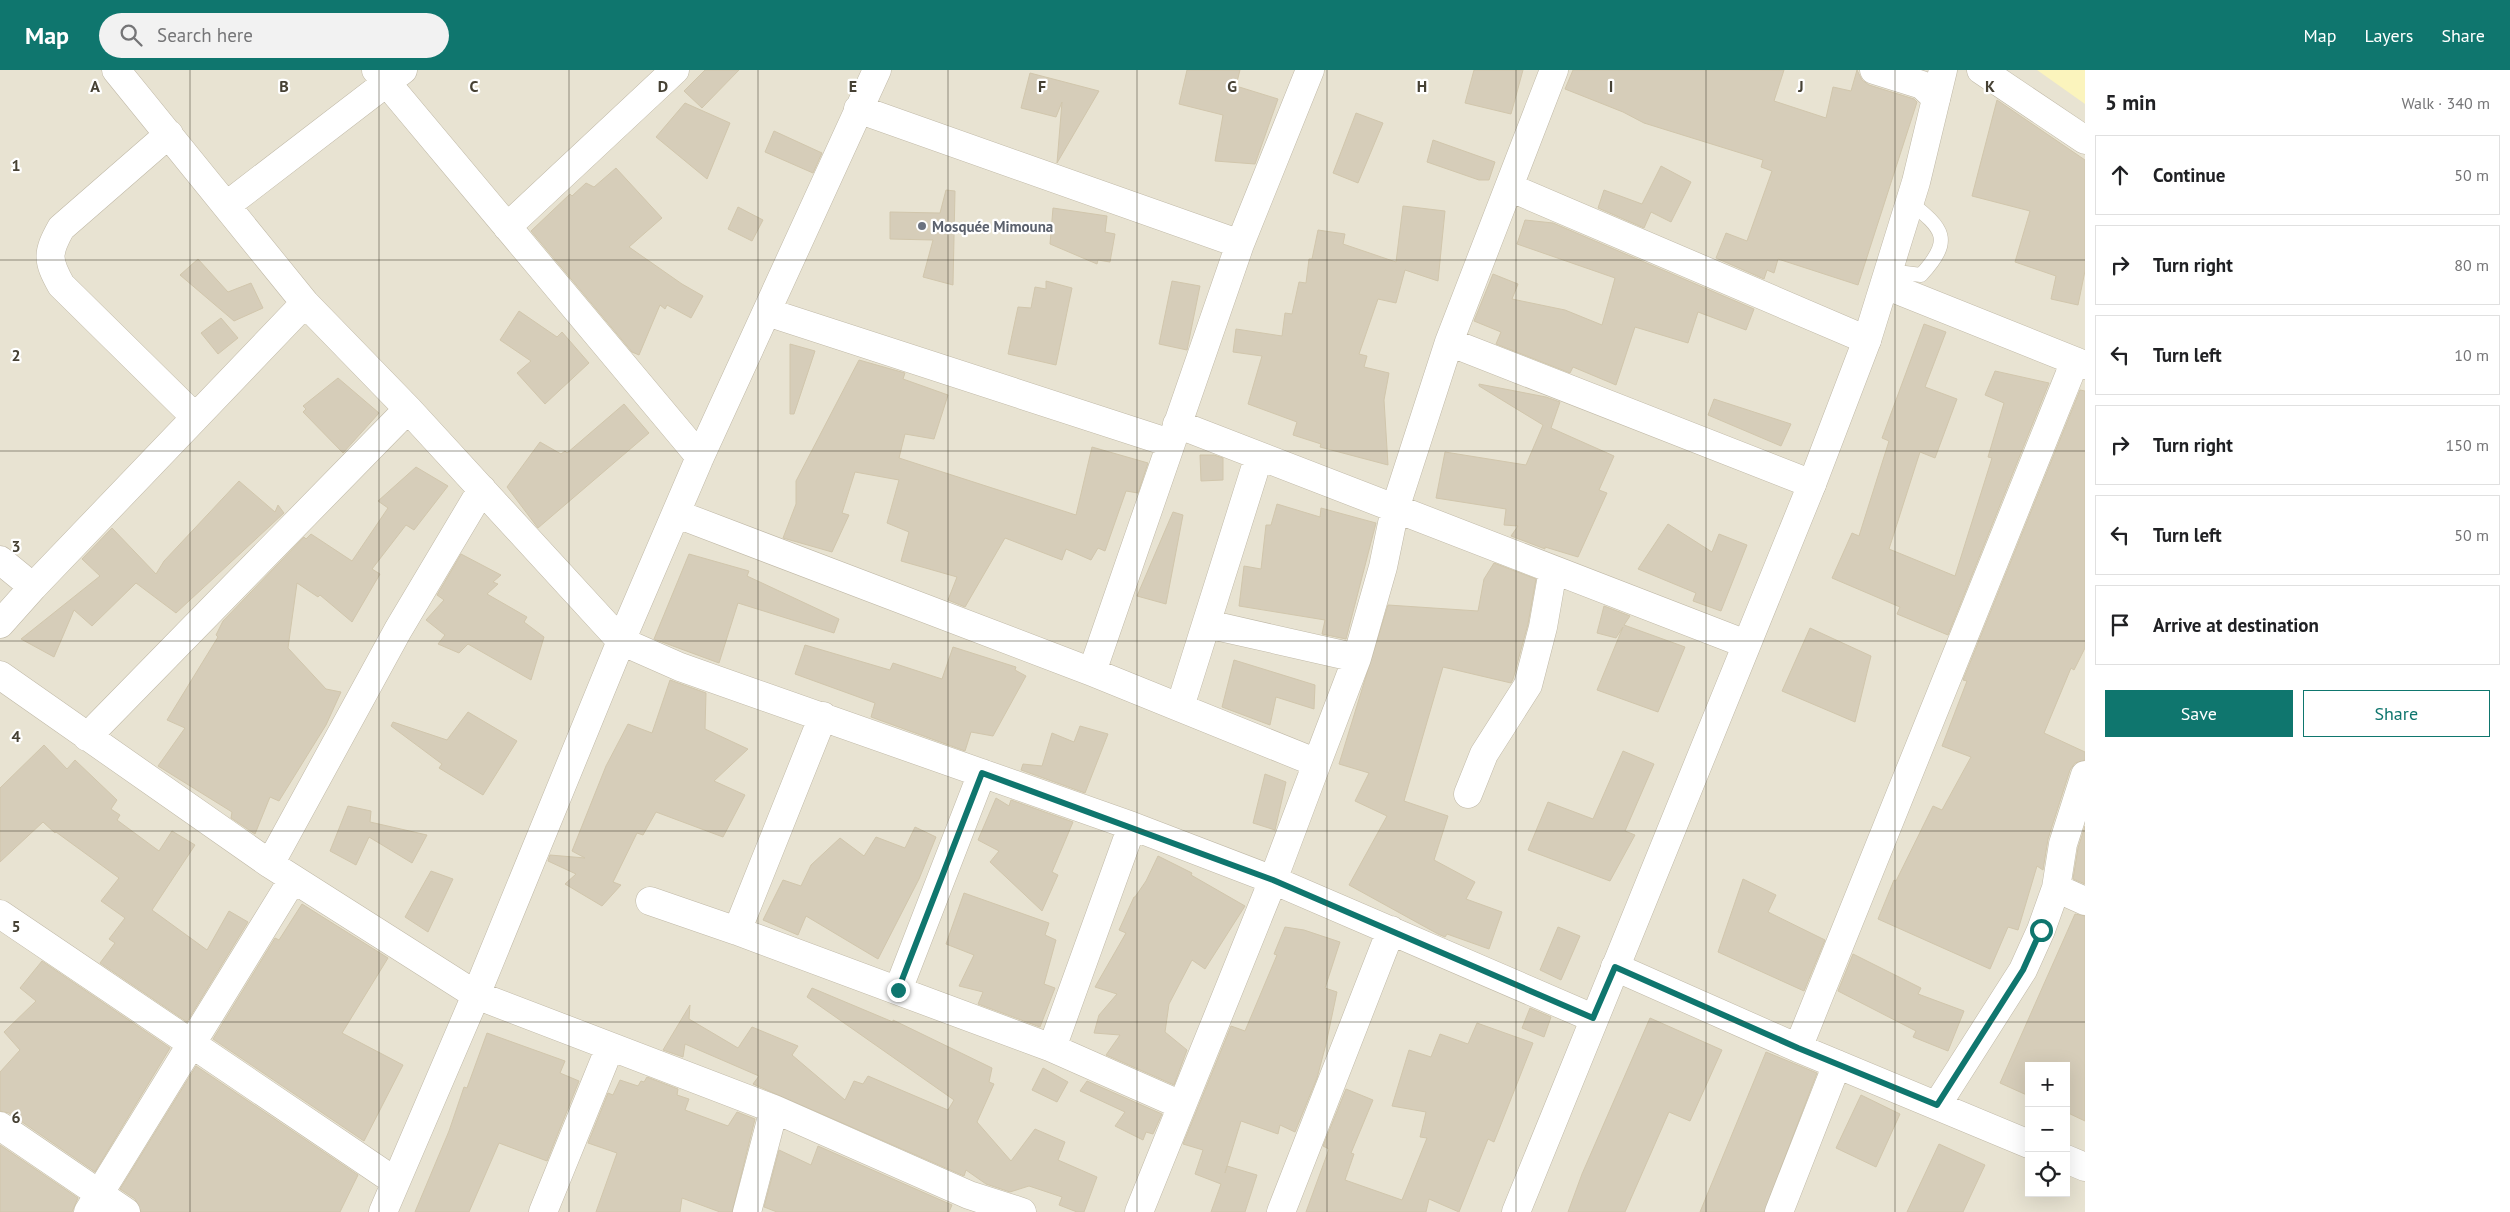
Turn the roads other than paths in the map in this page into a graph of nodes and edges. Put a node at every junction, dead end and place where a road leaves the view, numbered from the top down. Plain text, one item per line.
1 (116, 70) edge
2 (675, 70) edge
3 (1310, 70) edge
4 (1554, 70) edge
5 (1874, 70) edge
6 (1943, 70) edge
7 (1981, 70) edge
8 (869, 74) edge
9 (389, 75) edge
10 (1936, 98) junction
11 (858, 110) junction
12 (169, 134) junction
13 (2085, 140) edge
14 (1509, 187) junction
15 (1910, 202) junction
16 (227, 205) junction
17 (507, 227) junction
18 (1240, 244) junction
19 (1887, 278) junction
20 (305, 303) junction
21 (767, 312) junction
22 (1867, 340) junction
23 (1450, 342) junction
24 (2080, 363) edge
25 (408, 409) junction
26 (195, 417) junction
27 (1174, 433) junction
28 (1259, 456) junction
29 (700, 457) junction
30 (1812, 484) junction
31 (482, 489) junction
32 (1395, 509) junction
33 (677, 514) junction
34 (0, 560) edge
35 (1553, 570) junction
36 (33, 587) junction
37 (0, 624) edge
38 (1206, 624) junction
39 (621, 641) junction
40 (1746, 644) junction
41 (1357, 658) junction
42 (1092, 672) junction
43 (0, 676) edge
44 (1180, 707) junction
45 (823, 716) junction
46 (87, 737) junction
47 (1317, 763) junction
48 (982, 773) junction
49 (2085, 775) edge
50 (1468, 794) dead end
51 (1132, 826) junction
52 (270, 864) junction
53 (293, 879) junction
54 (1273, 880) junction
55 (2056, 888) junction
56 (650, 901) dead end
57 (2085, 901) edge
58 (0, 914) edge
59 (1391, 930) junction
60 (736, 931) junction
61 (1615, 967) junction
62 (898, 990) junction
63 (476, 996) junction
64 (1593, 1018) junction
65 (191, 1043) junction
66 (610, 1047) junction
67 (1052, 1048) junction
68 (1798, 1048) junction
69 (1837, 1064) junction
70 (1181, 1105) junction
71 (1937, 1105) junction
72 (774, 1110) junction
73 (0, 1126) edge
74 (2025, 1142) edge
75 (2070, 1161) edge
76 (2085, 1167) edge
77 (396, 1182) junction
78 (94, 1203) edge
79 (966, 1204) edge
80 (126, 1212) edge
81 (383, 1212) edge
82 (543, 1212) edge
83 (747, 1212) edge
84 (1022, 1212) edge
85 (1139, 1212) edge
86 (1281, 1212) edge
87 (1516, 1212) edge
88 (1779, 1212) edge

1 - 12 street
2 - 17 street
3 - 18 street
4 - 14 street
5 - 10 street
6 - 10 street
7 - 13 street
8 - 11 street
9 - 16 street
9 - 17 street
10 - 15 street
11 - 18 street
11 - 21 street
12 - 16 street
12 - 26 street
14 - 22 street
14 - 23 street
15 - 19 street
15 - 19 lane
16 - 20 street
17 - 29 street
18 - 27 street
19 - 22 street
19 - 24 street
20 - 25 street
20 - 26 street
21 - 27 street
21 - 29 street
22 - 30 street
23 - 30 street
23 - 32 street
24 - 68 street
25 - 31 street
25 - 46 street
26 - 36 street
27 - 28 street
27 - 42 street
28 - 32 street
28 - 38 street
29 - 33 street
30 - 40 street
31 - 39 street
31 - 52 street
32 - 35 street
32 - 41 street
33 - 39 street
33 - 42 street
34 - 36 street
35 - 40 street
35 - 50 street
36 - 37 street
38 - 41 street
38 - 44 street
39 - 45 street
39 - 63 street
40 - 61 street
41 - 47 street
42 - 44 street
43 - 46 street
44 - 47 street
45 - 48 street
45 - 60 street
46 - 52 street
47 - 54 street
48 - 51 street
48 - 62 street
49 - 55 street
51 - 54 street
51 - 67 street
52 - 53 street
53 - 63 street
53 - 65 street
54 - 59 street
54 - 70 street
55 - 57 street
55 - 71 street
56 - 60 street
58 - 65 street
59 - 64 street
59 - 86 street
60 - 62 street
61 - 64 street
61 - 68 street
62 - 67 street
63 - 66 street
63 - 77 street
64 - 87 street
65 - 77 street
65 - 78 street
66 - 72 street
66 - 82 street
67 - 70 street
68 - 69 street
69 - 71 street
69 - 88 street
70 - 85 street
71 - 74 street
72 - 79 street
72 - 83 street
73 - 78 street
75 - 76 street
77 - 81 street
78 - 80 street
79 - 84 street

